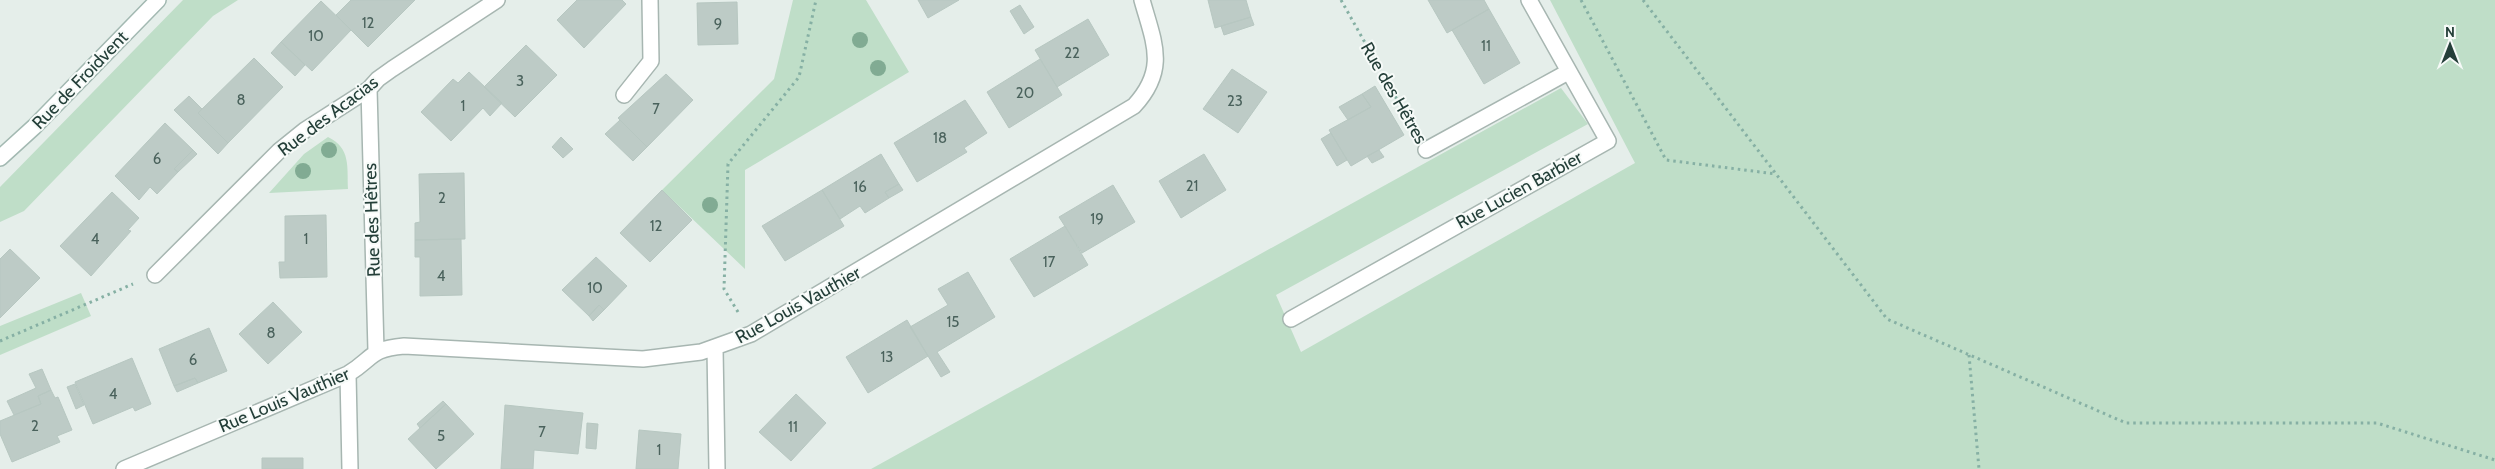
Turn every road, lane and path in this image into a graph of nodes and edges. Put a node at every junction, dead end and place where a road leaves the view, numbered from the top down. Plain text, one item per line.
1 (158, 0) edge
2 (497, 0) edge
3 (650, 0) edge
4 (816, 0) edge
5 (1142, 0) edge
6 (1341, 0) edge
7 (1529, 0) edge
8 (1581, 0) edge
9 (1643, 0) edge
10 (1568, 72) junction
11 (368, 89) junction
12 (624, 95) dead end
13 (1426, 150) joint
14 (0, 158) edge
15 (1776, 174) junction
16 (155, 274) joint
17 (1291, 319) dead end
18 (751, 334) junction
19 (0, 341) edge
20 (715, 348) junction
21 (376, 351) junction
22 (1969, 355) junction
23 (348, 374) junction
24 (2495, 460) edge
25 (124, 469) edge
26 (350, 469) edge
27 (717, 469) edge
28 (1979, 469) edge

1 - 14 street, Rue de Froidvent
2 - 11 street, Rue des Acacias
3 - 12 street
4 - 18 path
5 - 18 street, Rue Louis Vauthier
6 - 13 path, Rue des Hêtres
7 - 10 street, Rue Lucien Barbier
8 - 15 path
9 - 15 path
10 - 13 street, Rue des Hêtres
10 - 17 street, Rue Lucien Barbier
11 - 16 street, Rue des Acacias
11 - 21 street, Rue des Hêtres
15 - 22 path
16 - 19 path
18 - 20 street, Rue Louis Vauthier
20 - 21 street, Rue Louis Vauthier
20 - 27 street
21 - 23 street, Rue Louis Vauthier
22 - 24 path
22 - 28 path
23 - 25 street, Rue Louis Vauthier
23 - 26 street

